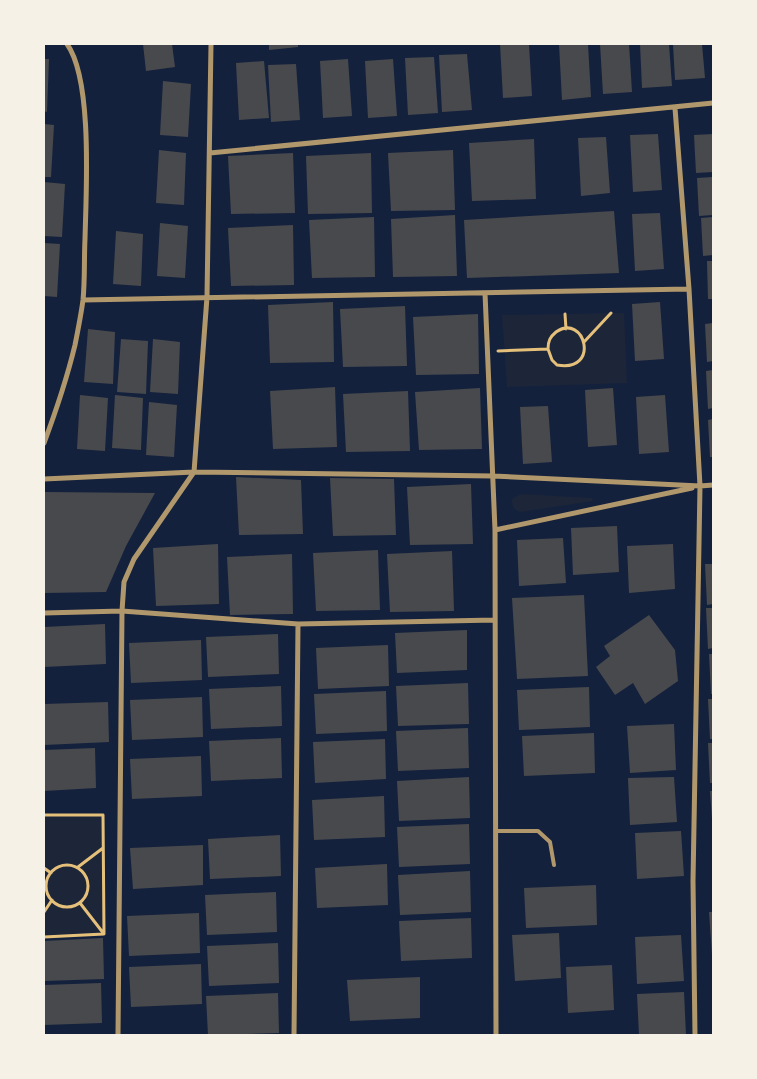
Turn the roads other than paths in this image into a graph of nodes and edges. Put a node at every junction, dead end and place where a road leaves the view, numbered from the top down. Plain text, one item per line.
1 (67, 44) edge
2 (211, 44) edge
3 (713, 104) edge
4 (675, 108) junction
5 (210, 153) junction
6 (688, 289) junction
7 (484, 293) junction
8 (207, 297) junction
9 (83, 300) junction
10 (44, 443) edge
11 (194, 472) junction
12 (493, 476) junction
13 (44, 479) edge
14 (700, 486) junction
15 (713, 486) edge
16 (495, 530) junction
17 (122, 611) junction
18 (44, 613) edge
19 (495, 620) junction
20 (298, 624) junction
21 (496, 830) junction
22 (554, 866) dead end
23 (118, 1035) edge
24 (294, 1035) edge
25 (496, 1035) edge
26 (695, 1035) edge

1 - 9 street
2 - 5 street
3 - 4 street
4 - 5 street
4 - 6 street
5 - 8 street
6 - 7 street
6 - 14 street
7 - 8 street
7 - 12 street
8 - 9 street
8 - 11 street
9 - 10 street
11 - 12 street
11 - 13 street
11 - 17 street
12 - 14 street
12 - 16 street
14 - 15 street
14 - 16 street
14 - 26 street
16 - 19 street
17 - 18 street
17 - 20 street
17 - 23 street
19 - 20 street
19 - 21 street
20 - 24 street
21 - 22 lane
21 - 25 street

